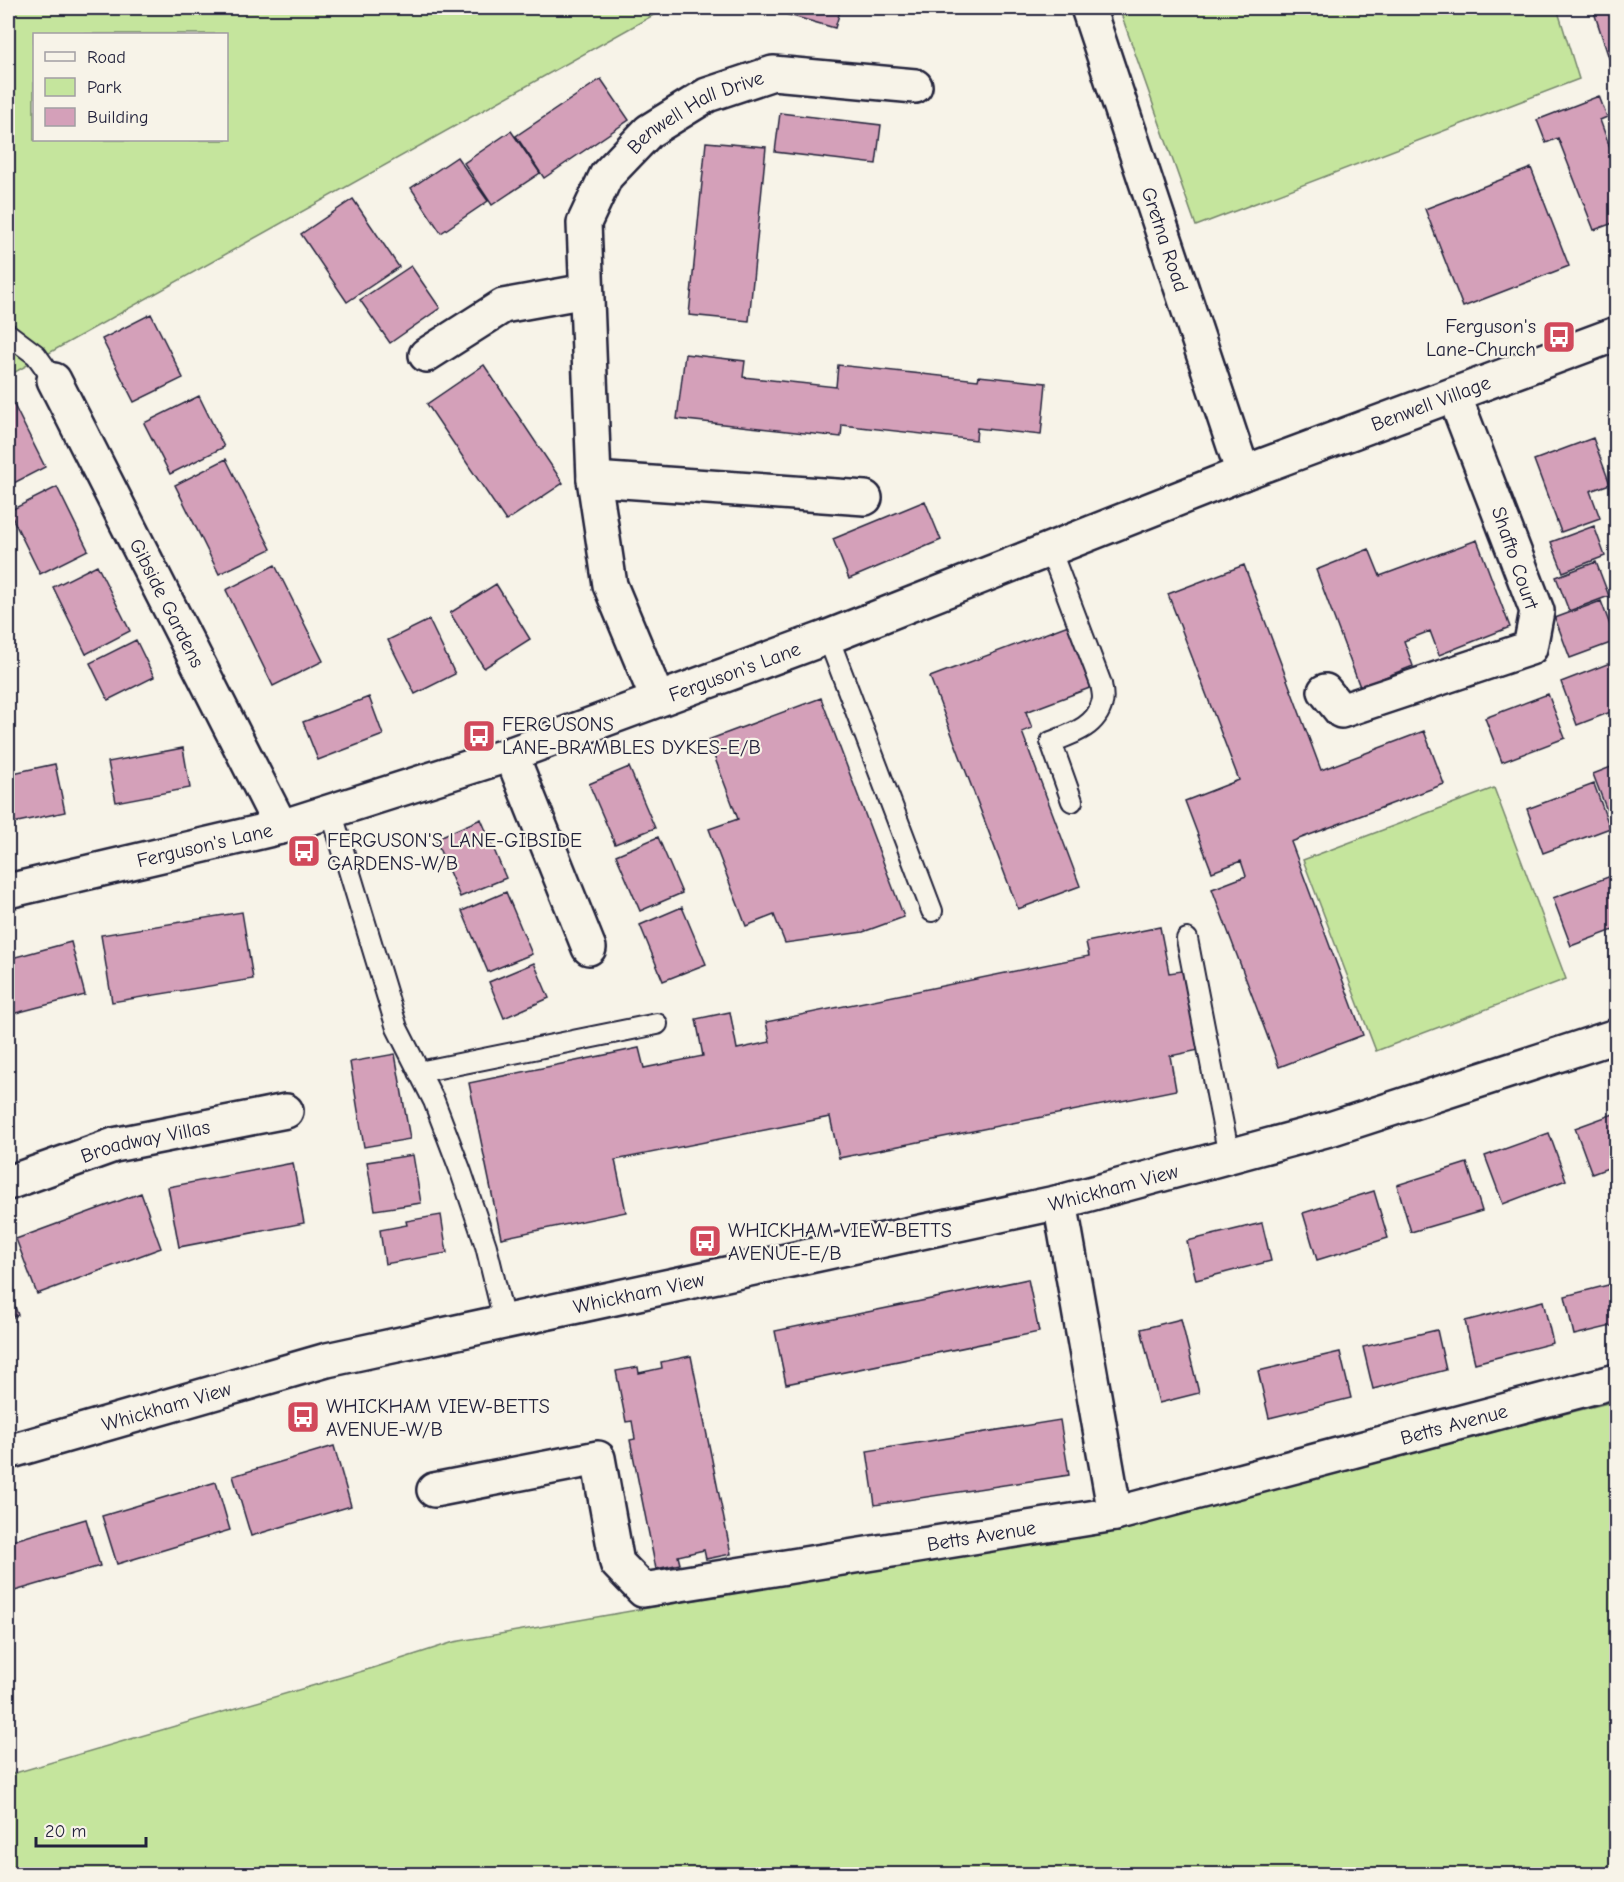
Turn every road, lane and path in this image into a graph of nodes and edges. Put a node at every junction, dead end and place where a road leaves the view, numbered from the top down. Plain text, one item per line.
1 (1088, 8) edge
2 (915, 86) dead end
3 (586, 291) junction
4 (1617, 333) edge
5 (8, 334) edge
6 (426, 356) dead end
7 (54, 380) joint
8 (1454, 395) junction
9 (1243, 473) junction
10 (594, 479) junction
11 (865, 498) dead end
12 (1050, 549) junction
13 (828, 637) junction
14 (1325, 691) dead end
15 (657, 698) junction
16 (511, 754) junction
17 (1072, 801) dead end
18 (331, 811) junction
19 (281, 826) junction
20 (8, 891) edge
21 (932, 911) dead end
22 (1187, 939) dead end
23 (589, 948) dead end
24 (657, 1024) dead end
25 (1617, 1036) edge
26 (418, 1072) junction
27 (286, 1111) dead end
28 (1228, 1156) junction
29 (8, 1183) edge
30 (1060, 1202) junction
31 (504, 1320) junction
32 (1617, 1381) edge
33 (8, 1452) edge
34 (434, 1490) dead end
35 (1115, 1514) junction

1 - 9 street, Gretna Road
2 - 3 street, Benwell Hall Drive
3 - 6 street
3 - 10 street, Benwell Hall Drive
4 - 8 street, Benwell Village
5 - 7 lane
7 - 19 street, Gibside Gardens
8 - 9 street, Benwell Village
8 - 14 street, Shafto Court
9 - 12 street, Ferguson's Lane
10 - 11 street
10 - 15 street, Benwell Hall Drive
12 - 13 street, Ferguson's Lane
12 - 17 lane
13 - 15 street, Ferguson's Lane
13 - 21 lane
15 - 16 street, Ferguson's Lane
16 - 18 street, Ferguson's Lane
16 - 23 street
18 - 19 street, Ferguson's Lane
18 - 26 lane
19 - 20 street, Ferguson's Lane
22 - 28 lane
24 - 26 lane
25 - 28 street, Whickham View
26 - 31 lane
27 - 29 street, Broadway Villas
28 - 30 street, Whickham View
30 - 31 street, Whickham View
30 - 35 street
31 - 33 street, Whickham View
32 - 35 street, Betts Avenue
34 - 35 street, Betts Avenue

